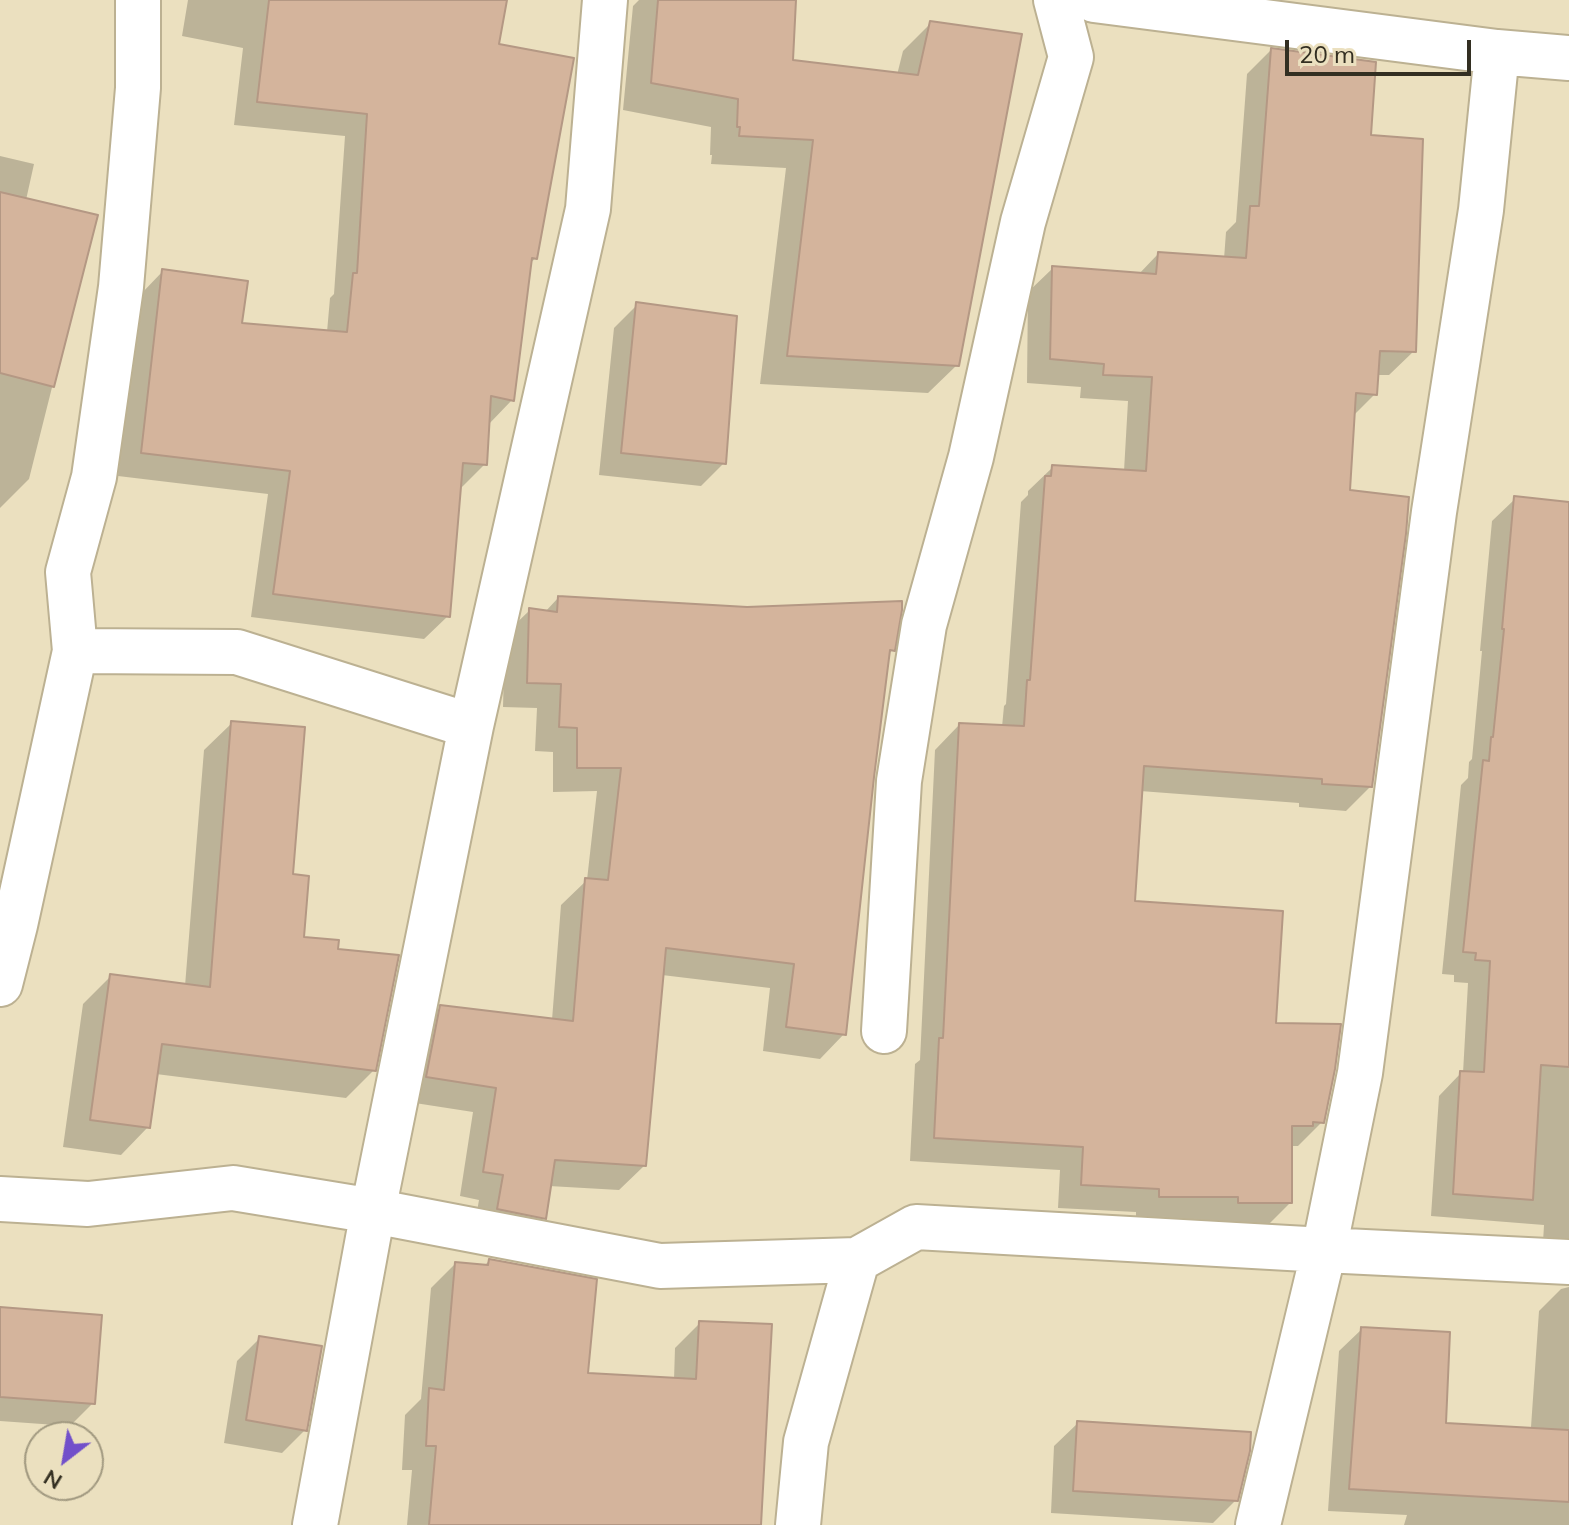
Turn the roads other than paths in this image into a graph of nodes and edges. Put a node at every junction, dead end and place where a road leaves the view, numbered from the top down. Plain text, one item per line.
1 (138, 0) edge
2 (605, 0) edge
3 (1056, 0) edge
4 (1094, 0) edge
5 (1497, 52) junction
6 (1569, 58) edge
7 (75, 651) junction
8 (471, 726) junction
9 (0, 984) edge
10 (884, 1031) dead end
11 (0, 1199) edge
12 (373, 1211) junction
13 (1324, 1250) junction
14 (857, 1260) junction
15 (1569, 1262) edge
16 (315, 1525) edge
17 (798, 1525) edge
18 (1258, 1525) edge

1 - 7 street
2 - 8 street
3 - 10 street
4 - 5 street
5 - 6 street
5 - 13 street
7 - 8 street
7 - 9 street
8 - 12 street
11 - 12 street
12 - 14 street
12 - 16 street
13 - 14 street
13 - 15 street
13 - 18 street
14 - 17 street

